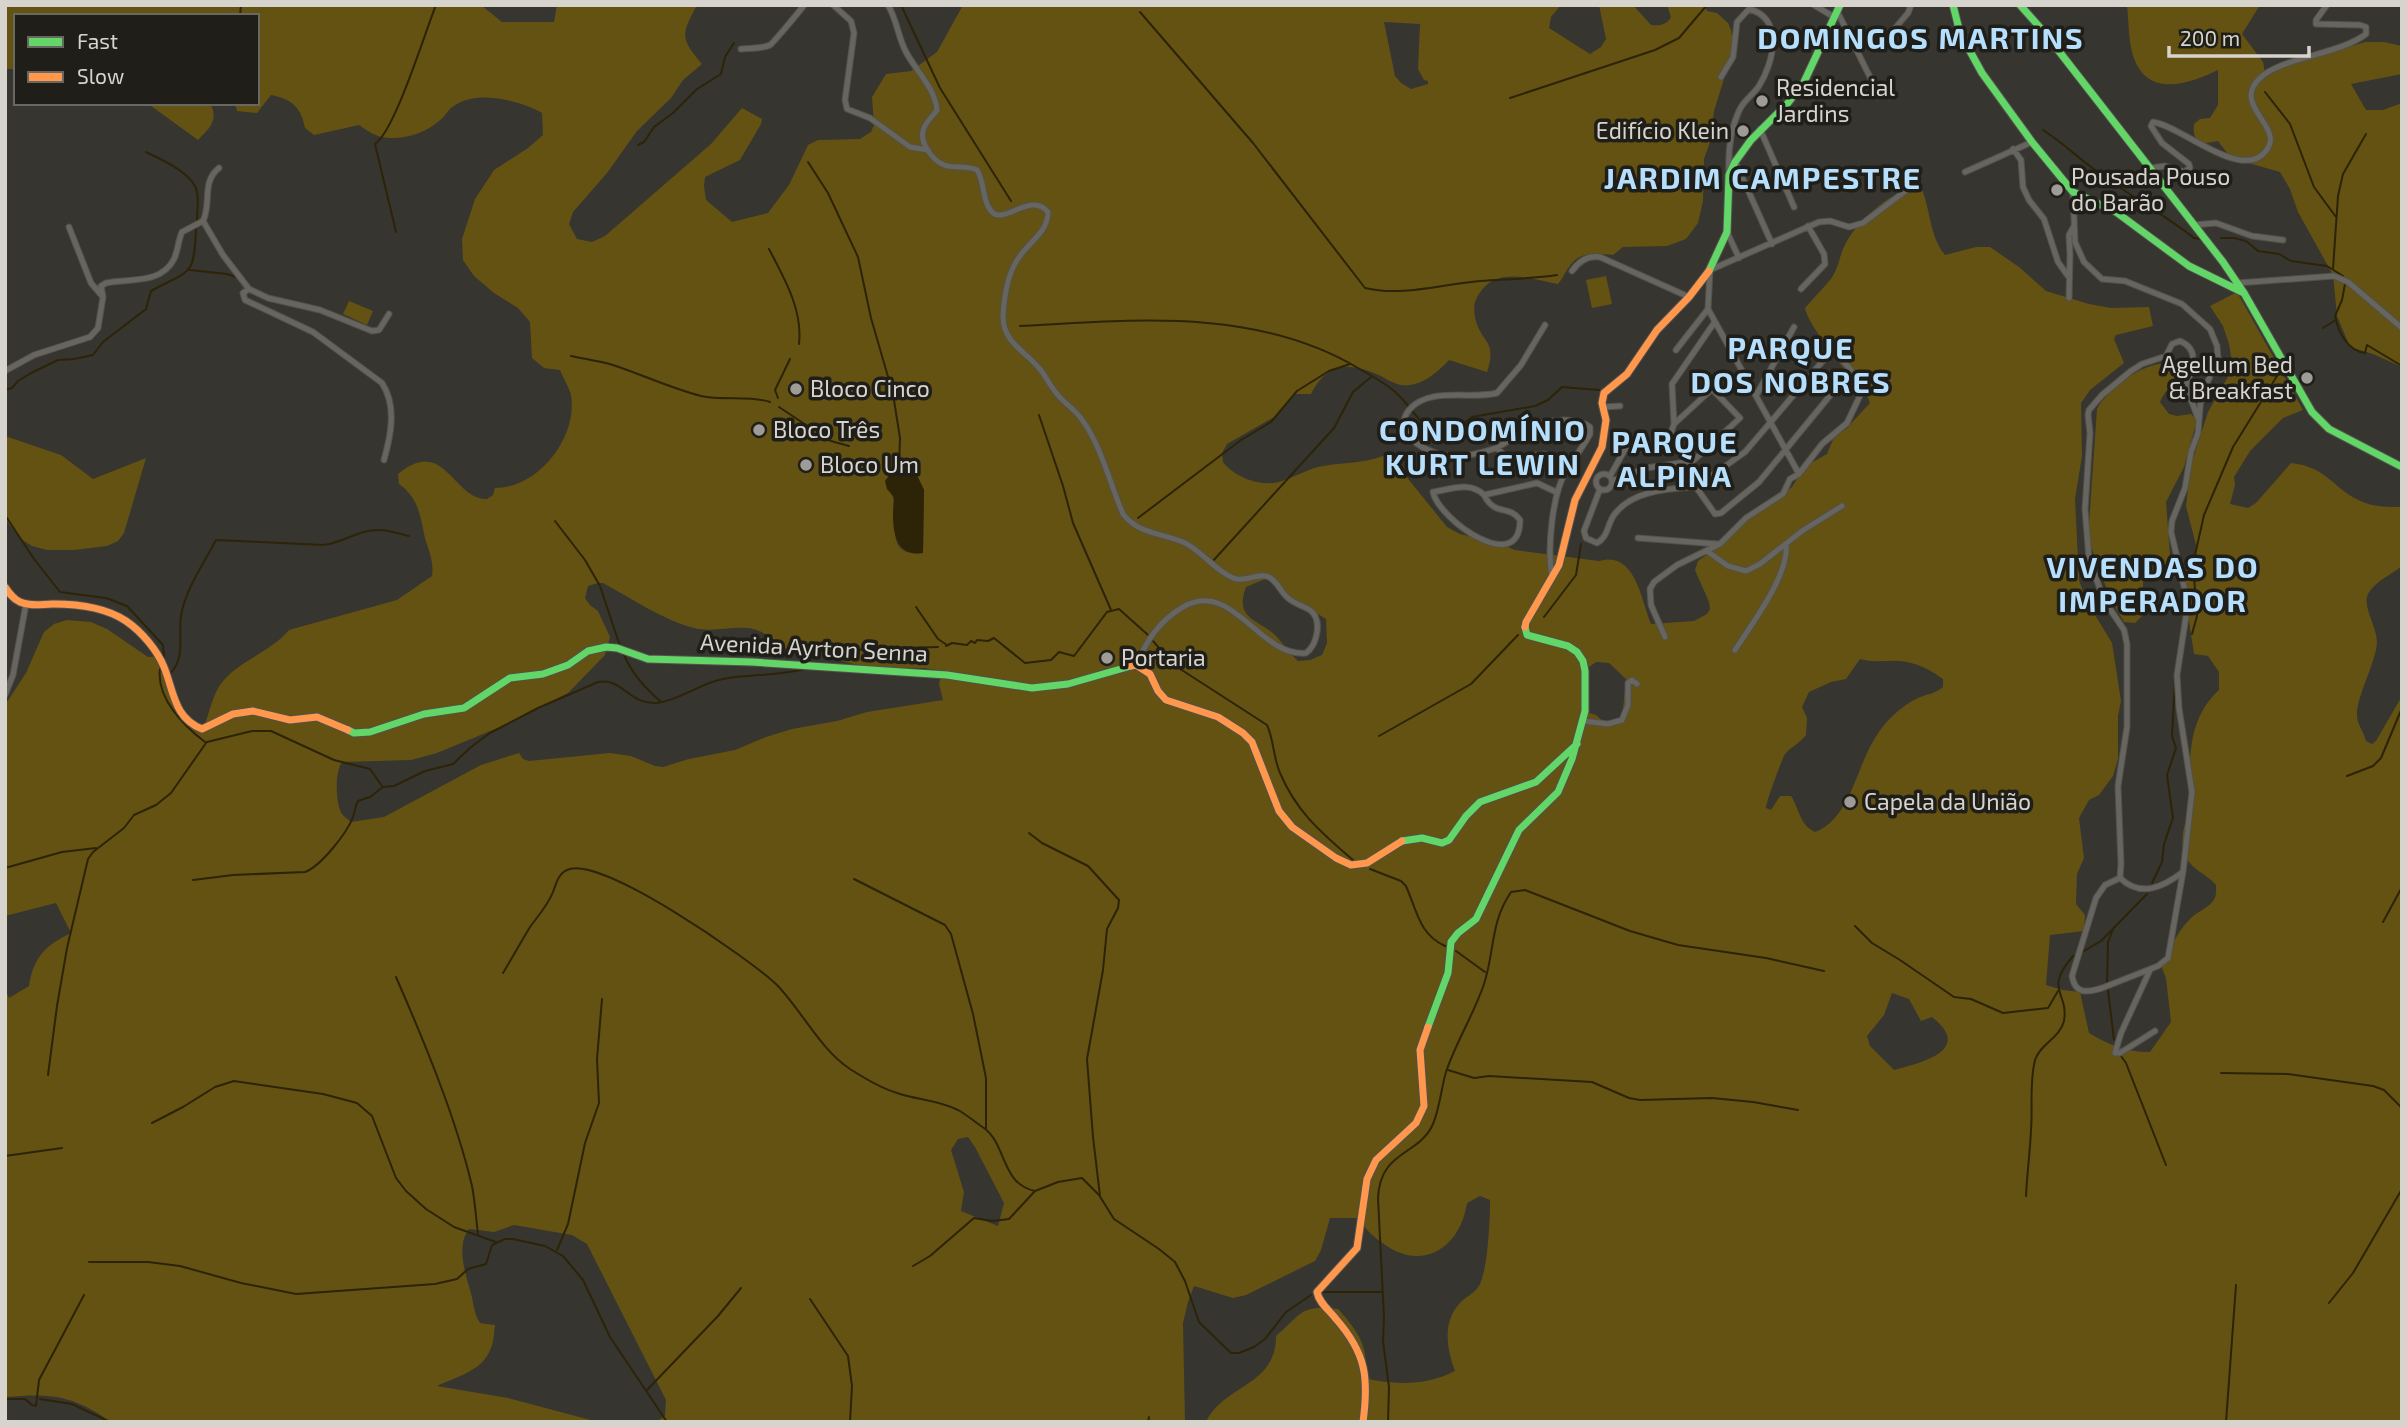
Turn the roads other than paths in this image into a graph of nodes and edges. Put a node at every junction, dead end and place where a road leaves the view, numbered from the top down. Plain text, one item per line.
1 (804, 5) edge
2 (833, 5) edge
3 (888, 5) edge
4 (1814, 5) edge
5 (1911, 5) edge
6 (1953, 5) edge
7 (2020, 5) edge
8 (2327, 5) edge
9 (1748, 7) edge
10 (1837, 11) edge
11 (1891, 33) dead end
12 (741, 49) dead end
13 (1721, 77) dead end
14 (1874, 85) dead end
15 (1760, 129) junction
16 (2032, 142) junction
17 (1730, 146) junction
18 (2014, 149) junction
19 (928, 150) junction
20 (1740, 152) junction
21 (1735, 161) junction
22 (219, 168) dead end
23 (2150, 168) junction
24 (1965, 172) dead end
25 (1912, 173) dead end
26 (1729, 175) junction
27 (2073, 192) junction
28 (1794, 206) dead end
29 (203, 221) junction
30 (2194, 225) junction
31 (1808, 226) junction
32 (2074, 226) junction
33 (69, 227) dead end
34 (1727, 232) junction
35 (2283, 240) dead end
36 (1772, 244) junction
37 (1739, 258) junction
38 (2223, 262) junction
39 (1710, 270) junction
40 (1572, 271) dead end
41 (2068, 276) junction
42 (2214, 279) junction
43 (2237, 283) junction
44 (249, 289) junction
45 (1801, 289) dead end
46 (2244, 293) junction
47 (103, 297) junction
48 (1689, 297) junction
49 (2069, 298) dead end
50 (1708, 309) junction
51 (389, 314) dead end
52 (1714, 323) junction
53 (1545, 324) dead end
54 (1794, 327) dead end
55 (2402, 328) edge
56 (1676, 350) dead end
57 (5, 371) edge
58 (1866, 383) dead end
59 (1757, 394) junction
60 (1673, 405) junction
61 (1620, 406) dead end
62 (1603, 407) junction
63 (1685, 413) junction
64 (2199, 418) junction
65 (1772, 422) junction
66 (1674, 424) junction
67 (1497, 447) junction
68 (1786, 448) junction
69 (384, 460) dead end
70 (1571, 464) junction
71 (2402, 467) edge
72 (1591, 470) junction
73 (1599, 474) junction
74 (1799, 474) junction
75 (1611, 478) junction
76 (1696, 487) junction
77 (1600, 489) junction
78 (1556, 492) junction
79 (1483, 495) junction
80 (1842, 506) dead end
81 (1638, 538) dead end
82 (1720, 544) junction
83 (1786, 544) junction
84 (1707, 551) junction
85 (1552, 579) junction
86 (5, 587) edge
87 (26, 604) junction
88 (1665, 636) dead end
89 (1735, 650) dead end
90 (1136, 665) junction
91 (1637, 684) dead end
92 (5, 695) edge
93 (1583, 721) junction
94 (1577, 744) junction
95 (2183, 872) junction
96 (2120, 878) junction
97 (2150, 970) junction
98 (2155, 1031) dead end
99 (1363, 1422) edge

1 - 12 street
2 - 19 street
3 - 19 street
4 - 10 street
5 - 11 street
6 - 16 street
7 - 23 street
8 - 23 street
9 - 13 street
9 - 17 street
10 - 14 street
10 - 15 street
15 - 20 street
15 - 28 street
16 - 18 street
16 - 27 street
17 - 20 street
17 - 26 street
18 - 24 street
18 - 41 street
19 - 90 street
20 - 21 street
21 - 26 street
21 - 36 street
22 - 29 street
23 - 30 street
25 - 31 street
26 - 34 street
27 - 32 street
27 - 42 street
29 - 44 street
29 - 47 street
30 - 35 street
30 - 38 street
31 - 36 street
31 - 45 street
32 - 41 street
32 - 64 street
33 - 47 street
34 - 37 street
34 - 39 street
36 - 37 street
37 - 39 street
38 - 42 street
38 - 43 street
39 - 48 street
39 - 50 street
40 - 48 street
41 - 49 street
42 - 46 street
43 - 46 street
43 - 55 street
44 - 51 street
44 - 69 street
46 - 71 street
47 - 57 street
48 - 62 street
50 - 52 street
50 - 56 street
52 - 59 street
52 - 60 street
53 - 67 street
54 - 59 street
58 - 74 street
59 - 65 street
60 - 63 street
60 - 66 street
61 - 62 street
62 - 72 street
63 - 66 street
63 - 75 street
64 - 95 street
64 - 96 street
65 - 68 street
65 - 68 street
65 - 76 street
66 - 75 street
67 - 70 street
67 - 70 street
68 - 74 street
68 - 76 street
70 - 78 street
72 - 73 street
72 - 85 street
73 - 75 street
73 - 77 street
74 - 82 street
75 - 77 street
76 - 77 street
78 - 79 street
78 - 85 street
79 - 79 street
80 - 83 street
81 - 82 street
82 - 84 street
83 - 84 street
83 - 89 street
84 - 88 street
85 - 93 street
86 - 87 street
87 - 90 street, Avenida Ayrton Senna
87 - 92 street
90 - 94 street
91 - 93 street
93 - 94 street
94 - 99 street
95 - 96 street
95 - 97 street
96 - 97 street
97 - 98 street

